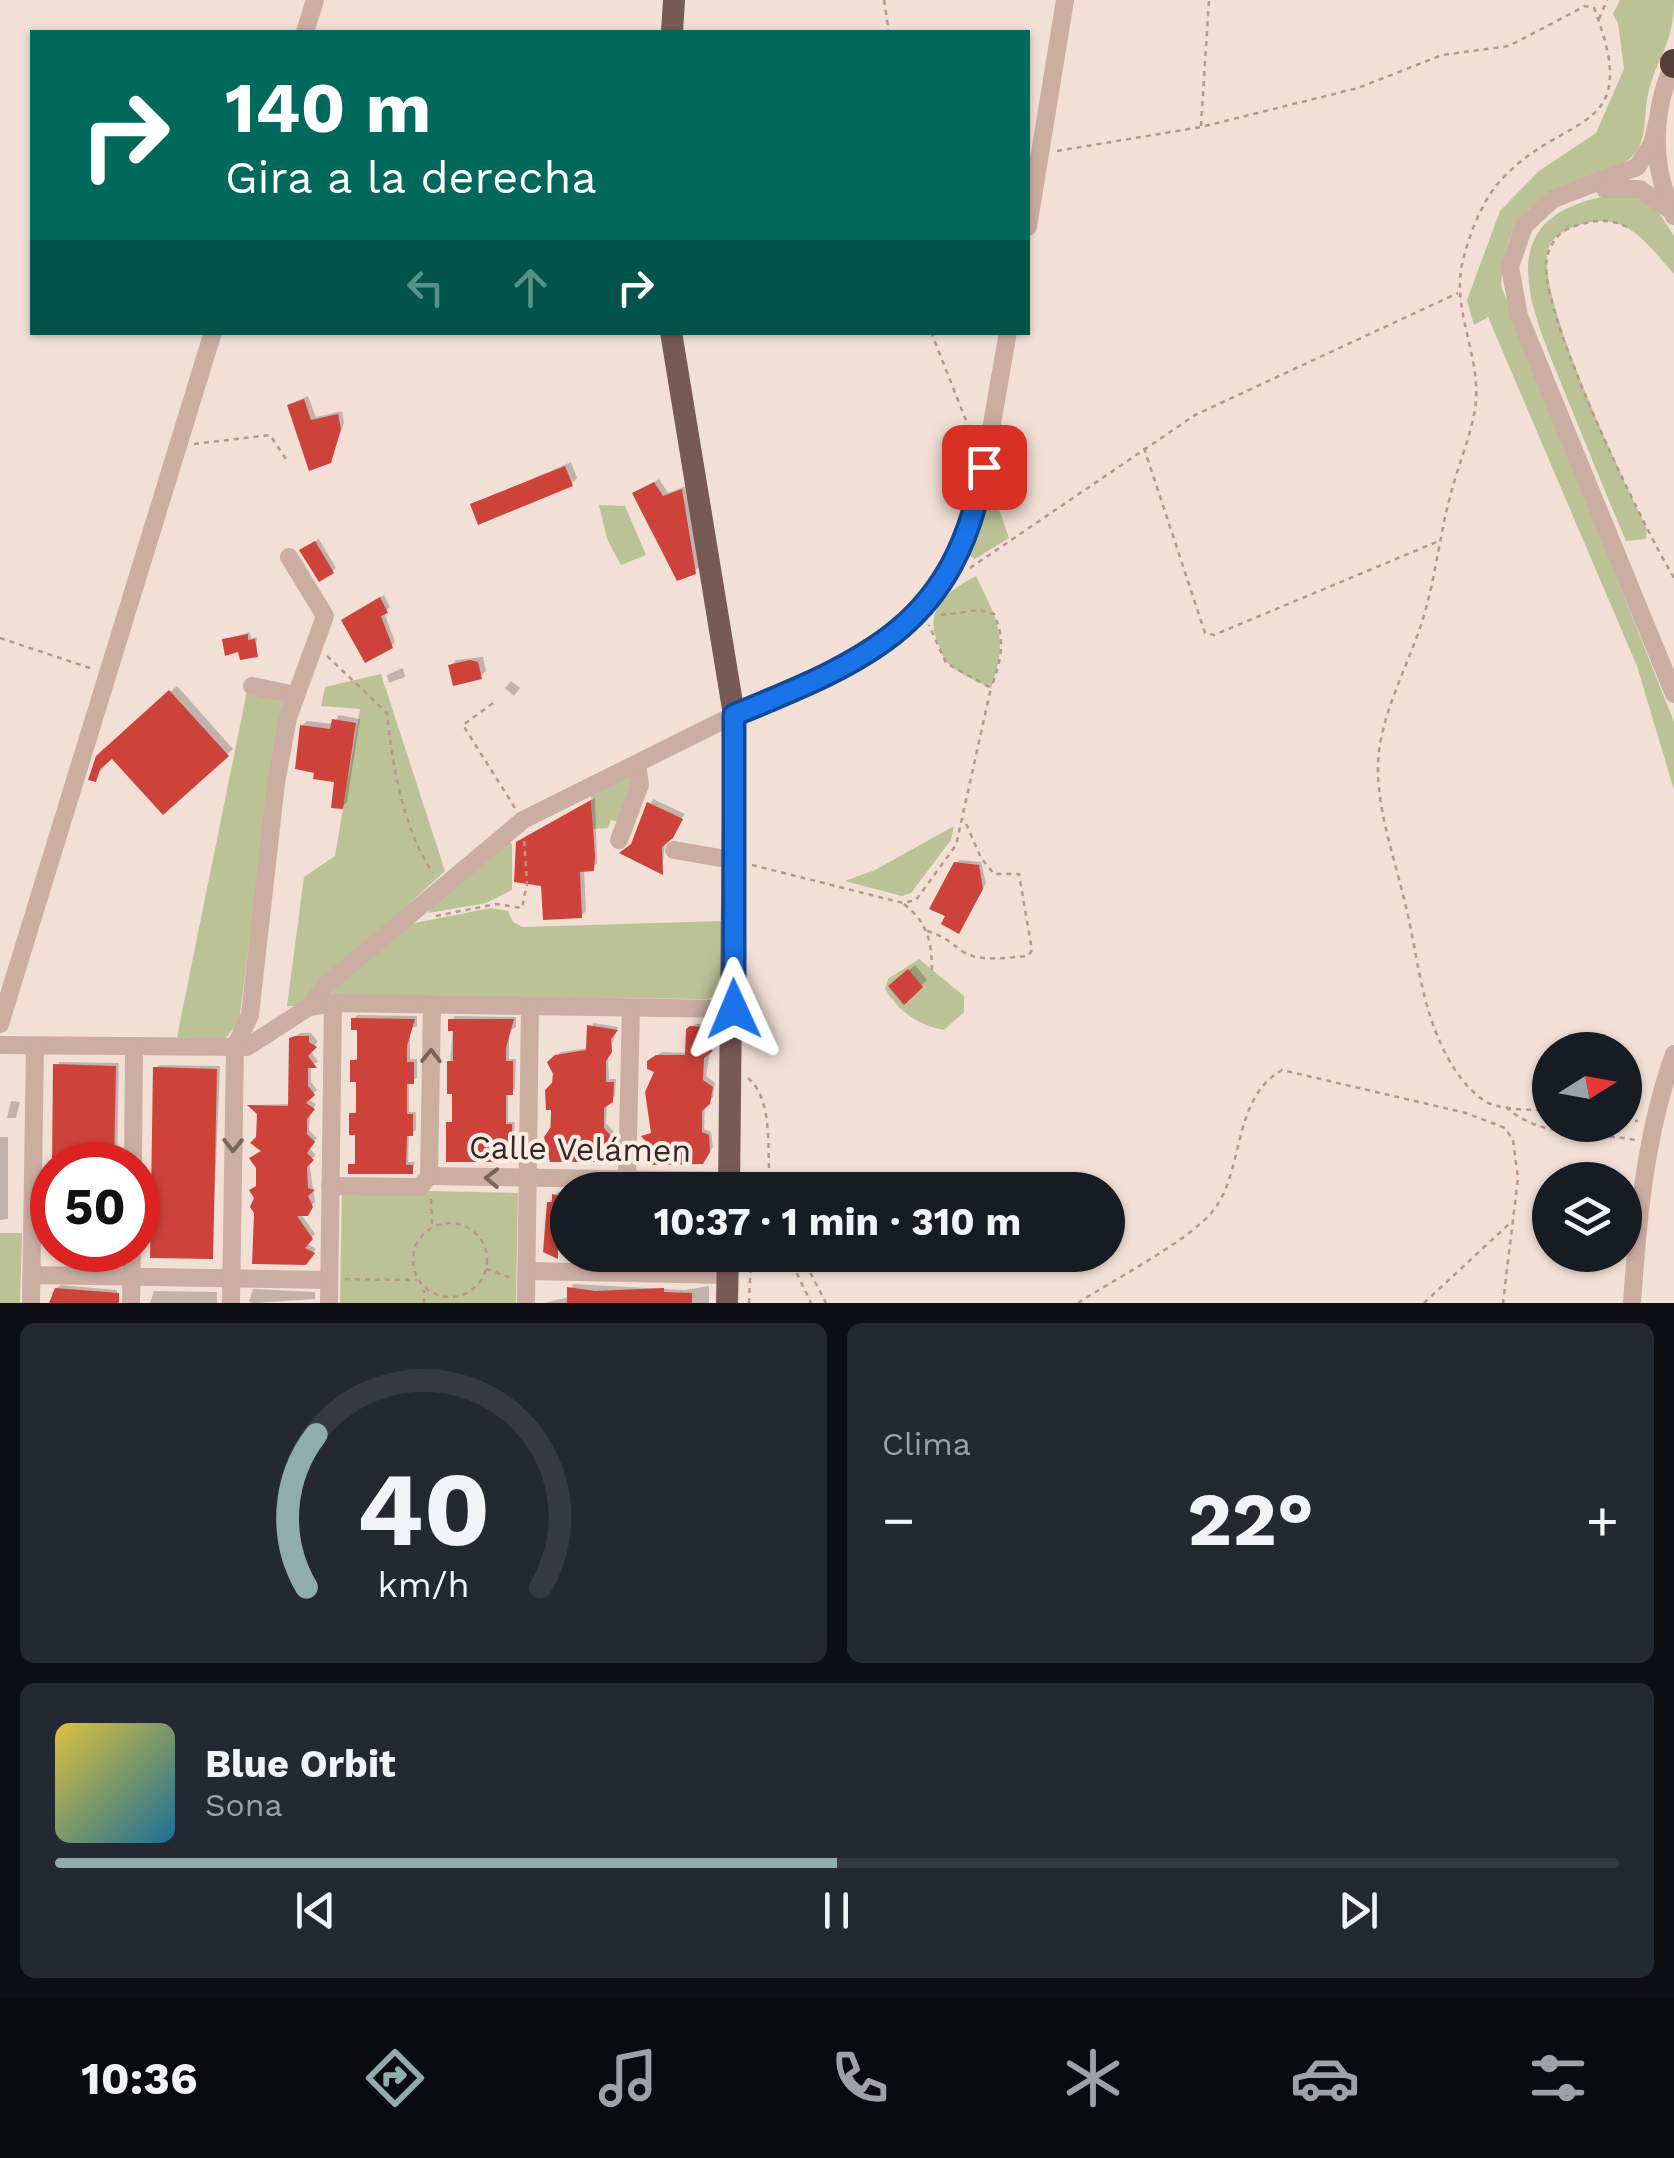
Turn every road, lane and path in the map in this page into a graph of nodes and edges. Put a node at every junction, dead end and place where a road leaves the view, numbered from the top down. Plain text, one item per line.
1 (315, 0) edge
2 (674, 0) edge
3 (884, 0) edge
4 (1065, 0) edge
5 (1210, 0) edge
6 (1607, 0) edge
7 (1598, 20) junction
8 (306, 30) edge
9 (672, 30) edge
10 (889, 30) edge
11 (1674, 63) edge
12 (1657, 123) junction
13 (1201, 127) junction
14 (1041, 154) junction
15 (1564, 194) junction
16 (1030, 216) edge
17 (1674, 217) edge
18 (1627, 227) dead end
19 (1459, 293) junction
20 (211, 335) edge
21 (671, 335) edge
22 (932, 335) edge
23 (1007, 335) edge
24 (178, 446) junction
25 (1144, 447) junction
26 (286, 459) dead end
27 (984, 467) junction
28 (1442, 540) junction
29 (289, 557) dead end
30 (950, 571) junction
31 (1674, 578) edge
32 (920, 611) junction
33 (0, 638) edge
34 (314, 646) junction
35 (108, 674) junction
36 (252, 686) dead end
37 (992, 688) junction
38 (1674, 694) edge
39 (296, 695) junction
40 (493, 703) dead end
41 (734, 715) junction
42 (637, 764) junction
43 (963, 818) junction
44 (523, 820) junction
45 (619, 840) dead end
46 (674, 850) dead end
47 (732, 860) junction
48 (442, 887) junction
49 (903, 903) junction
50 (405, 917) junction
51 (927, 931) junction
52 (932, 976) dead end
53 (333, 1004) junction
54 (432, 1005) junction
55 (530, 1006) junction
56 (309, 1007) junction
57 (631, 1008) junction
58 (734, 1009) junction
59 (0, 1024) edge
60 (0, 1045) edge
61 (35, 1046) junction
62 (134, 1046) junction
63 (235, 1047) junction
64 (1674, 1054) edge
65 (732, 1076) junction
66 (1505, 1106) junction
67 (1532, 1109) edge
68 (133, 1142) edge
69 (1648, 1142) junction
70 (627, 1172) edge
71 (729, 1172) edge
72 (769, 1172) edge
73 (528, 1179) junction
74 (550, 1179) edge
75 (430, 1185) junction
76 (330, 1186) junction
77 (1511, 1222) junction
78 (432, 1228) junction
79 (486, 1269) junction
80 (132, 1272) edge
81 (568, 1272) edge
82 (728, 1272) edge
83 (750, 1272) edge
84 (796, 1272) edge
85 (810, 1272) edge
86 (522, 1274) junction
87 (32, 1275) junction
88 (132, 1276) junction
89 (231, 1278) junction
90 (333, 1280) junction
91 (418, 1280) junction
92 (424, 1287) junction
93 (31, 1303) edge
94 (131, 1303) edge
95 (231, 1303) edge
96 (329, 1303) edge
97 (424, 1303) edge
98 (526, 1303) edge
99 (727, 1303) edge
100 (749, 1303) edge
101 (812, 1303) edge
102 (826, 1303) edge
103 (1078, 1303) edge
104 (1424, 1303) edge
105 (1503, 1303) edge
106 (1632, 1303) edge

1 - 8 street
2 - 9 main road
3 - 10 path
4 - 14 street
5 - 13 path
6 - 7 path
7 - 13 path
7 - 19 path
11 - 12 street
12 - 15 street
12 - 17 street
13 - 14 path
14 - 16 street
15 - 17 street
15 - 38 street
18 - 31 path
19 - 25 path
19 - 28 path
20 - 24 street
21 - 41 main road
22 - 27 path
23 - 27 street
24 - 26 path
24 - 35 street
25 - 28 path
25 - 30 path
27 - 30 street
28 - 66 path
29 - 34 street
30 - 32 street
32 - 37 path
32 - 37 path
32 - 41 street
33 - 35 path
34 - 39 street
34 - 48 path
35 - 59 street
36 - 39 street
37 - 43 path
39 - 63 street
40 - 44 path
41 - 42 street
41 - 47 main road
42 - 44 street
42 - 45 street
43 - 49 path
43 - 51 path
44 - 48 street
44 - 50 path
46 - 47 street
47 - 49 path
47 - 58 main road
48 - 50 street
49 - 51 path
50 - 56 street
51 - 52 path
53 - 54 street
53 - 56 street
53 - 76 street
54 - 55 street
75 -> 54 street
55 - 57 street
55 - 73 street
56 - 63 street
57 - 58 street
57 - 70 street
58 - 65 main road
60 - 61 street
61 - 62 street
61 - 87 street
62 - 63 street
62 - 68 street
63 -> 89 street
64 - 69 street
65 - 71 main road
65 - 72 path
66 - 67 path
66 - 69 path
69 - 106 street
73 - 74 street, Calle Velámen
73 -> 75 street, Calle Velámen
73 - 86 street
75 - 76 street, Calle Velámen
75 - 78 path
76 - 90 street
77 - 103 path
77 - 104 path
77 - 105 path
78 - 79 path
78 - 91 path
79 - 86 path
79 - 92 path
80 - 88 street
81 - 86 street
82 - 99 main road
83 - 100 path
84 - 101 path
85 - 102 path
86 - 98 street
87 - 88 street
87 - 93 street
88 - 89 street
88 - 94 street
89 - 90 street
89 - 95 street
90 - 91 path
90 - 96 street
91 - 92 path
92 - 97 path

